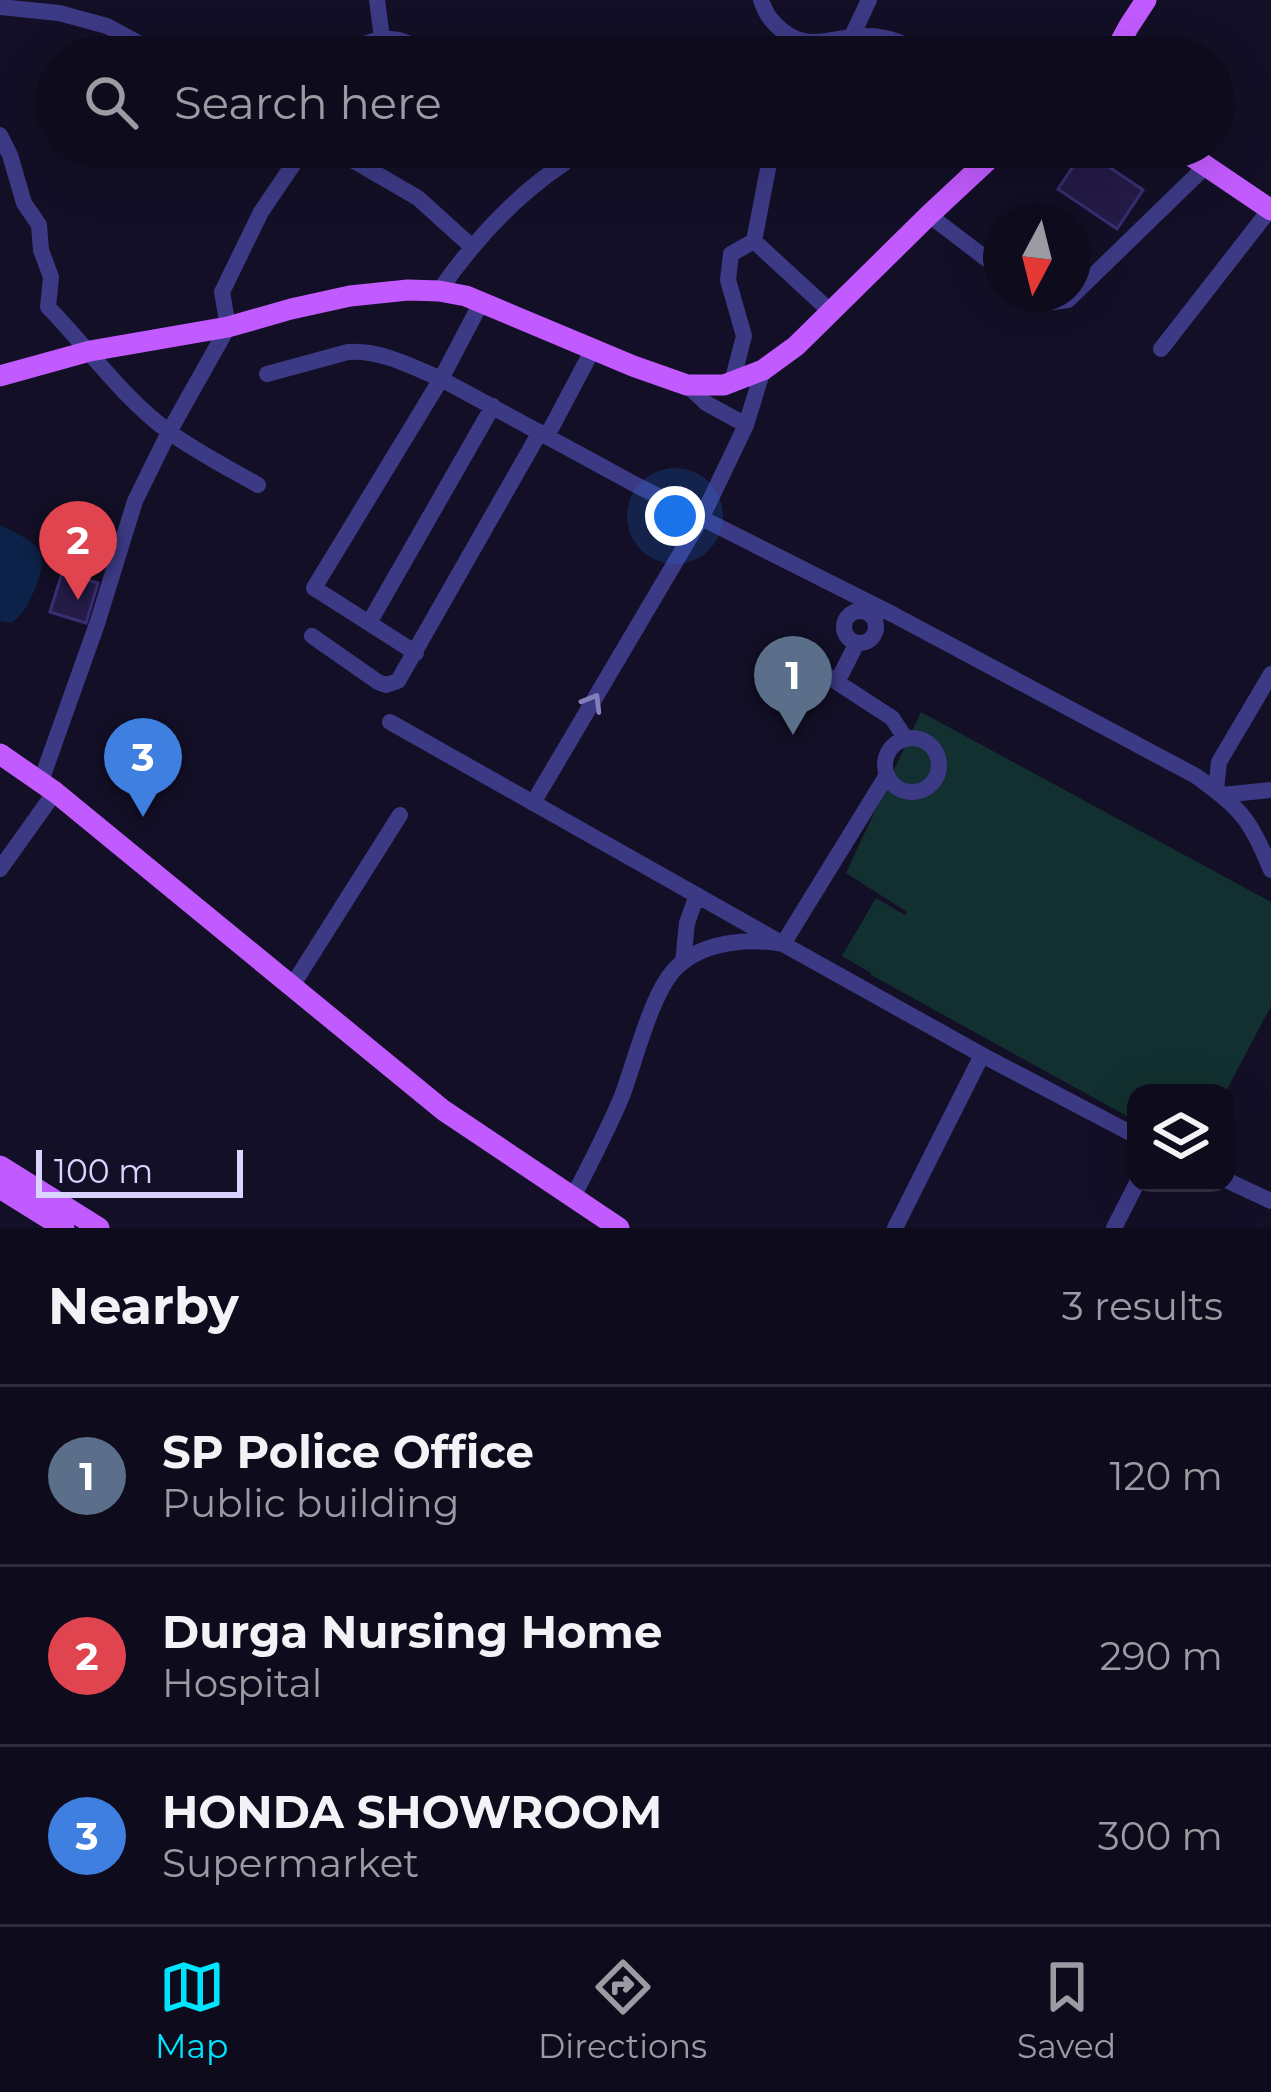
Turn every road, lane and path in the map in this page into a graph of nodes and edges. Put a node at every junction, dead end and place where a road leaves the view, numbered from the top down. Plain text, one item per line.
1 (377, 0) edge
2 (761, 0) edge
3 (868, 0) edge
4 (1147, 0) edge
5 (0, 7) edge
6 (125, 36) edge
7 (382, 36) edge
8 (788, 36) edge
9 (852, 36) edge
10 (1124, 36) edge
11 (0, 135) edge
12 (290, 168) edge
13 (366, 168) edge
14 (560, 168) edge
15 (768, 168) edge
16 (980, 168) edge
17 (1204, 168) edge
18 (1209, 168) edge
19 (1271, 209) edge
20 (929, 215) junction
21 (754, 241) junction
22 (471, 246) junction
23 (983, 257) edge
24 (1091, 278) edge
25 (439, 290) junction
26 (482, 301) junction
27 (831, 312) junction
28 (228, 327) junction
29 (592, 349) junction
30 (1161, 350) dead end
31 (91, 352) junction
32 (763, 370) junction
33 (267, 374) dead end
34 (0, 376) edge
35 (441, 379) junction
36 (732, 382) junction
37 (687, 385) junction
38 (494, 406) junction
39 (746, 424) junction
40 (169, 432) junction
41 (543, 434) junction
42 (258, 485) dead end
43 (702, 517) junction
44 (847, 591) junction
45 (851, 614) junction
46 (369, 623) junction
47 (910, 624) junction
48 (877, 629) junction
49 (312, 636) dead end
50 (857, 644) junction
51 (416, 652) junction
52 (1271, 674) edge
53 (390, 722) dead end
54 (906, 739) junction
55 (0, 754) edge
56 (887, 776) junction
57 (48, 787) junction
58 (1271, 790) edge
59 (1219, 793) junction
60 (533, 802) junction
61 (400, 815) dead end
62 (0, 868) edge
63 (1271, 870) edge
64 (697, 895) junction
65 (784, 944) junction
66 (683, 962) junction
67 (292, 986) junction
68 (982, 1055) junction
69 (1127, 1131) edge
70 (0, 1166) edge
71 (1235, 1184) edge
72 (0, 1188) edge
73 (1133, 1192) edge
74 (573, 1197) junction
75 (1271, 1201) edge
76 (64, 1228) edge
77 (99, 1228) edge
78 (619, 1228) edge
79 (896, 1228) edge
80 (1114, 1228) edge

1 - 7 street
2 - 8 street
3 - 9 street
4 - 10 main road
5 - 6 street
11 - 31 street
12 - 28 street
13 - 22 street
14 - 22 street
15 - 21 street
16 - 20 main road
17 - 24 street
18 - 19 main road
19 - 30 street
20 - 23 street
20 - 27 main road
21 - 27 street
21 - 36 street
22 - 25 street
25 - 26 main road
25 - 28 main road
26 - 29 main road
26 - 35 street
27 - 32 main road
28 - 31 main road
28 - 40 street
29 - 37 main road
29 - 41 street
31 - 34 main road
31 - 40 street
32 - 36 main road
32 - 39 street
33 - 35 street
35 - 38 street
35 - 46 street
36 - 37 main road
37 - 39 street
38 - 41 street
38 - 46 street
39 - 43 street
40 - 42 street
40 - 57 street
41 - 43 street
41 - 51 street
43 - 44 street
60 -> 43 street
44 - 45 street
44 - 47 street
45 - 48 street
45 - 50 street
46 - 51 street
47 - 48 street
47 - 59 street
48 - 50 street
49 - 51 street
50 - 54 street
52 - 59 street
53 - 60 street
54 - 56 street
54 - 56 street
55 - 57 main road
56 - 65 street
57 - 62 street
57 - 67 main road
58 - 59 street
59 - 63 street
60 - 64 street
61 - 67 street
64 - 65 street
64 - 66 street
65 - 66 street
65 - 68 street
66 - 74 street
67 - 74 main road
68 - 69 street
68 - 79 street
70 - 77 main road
71 - 75 street
72 - 76 main road
73 - 80 street
74 - 78 main road

